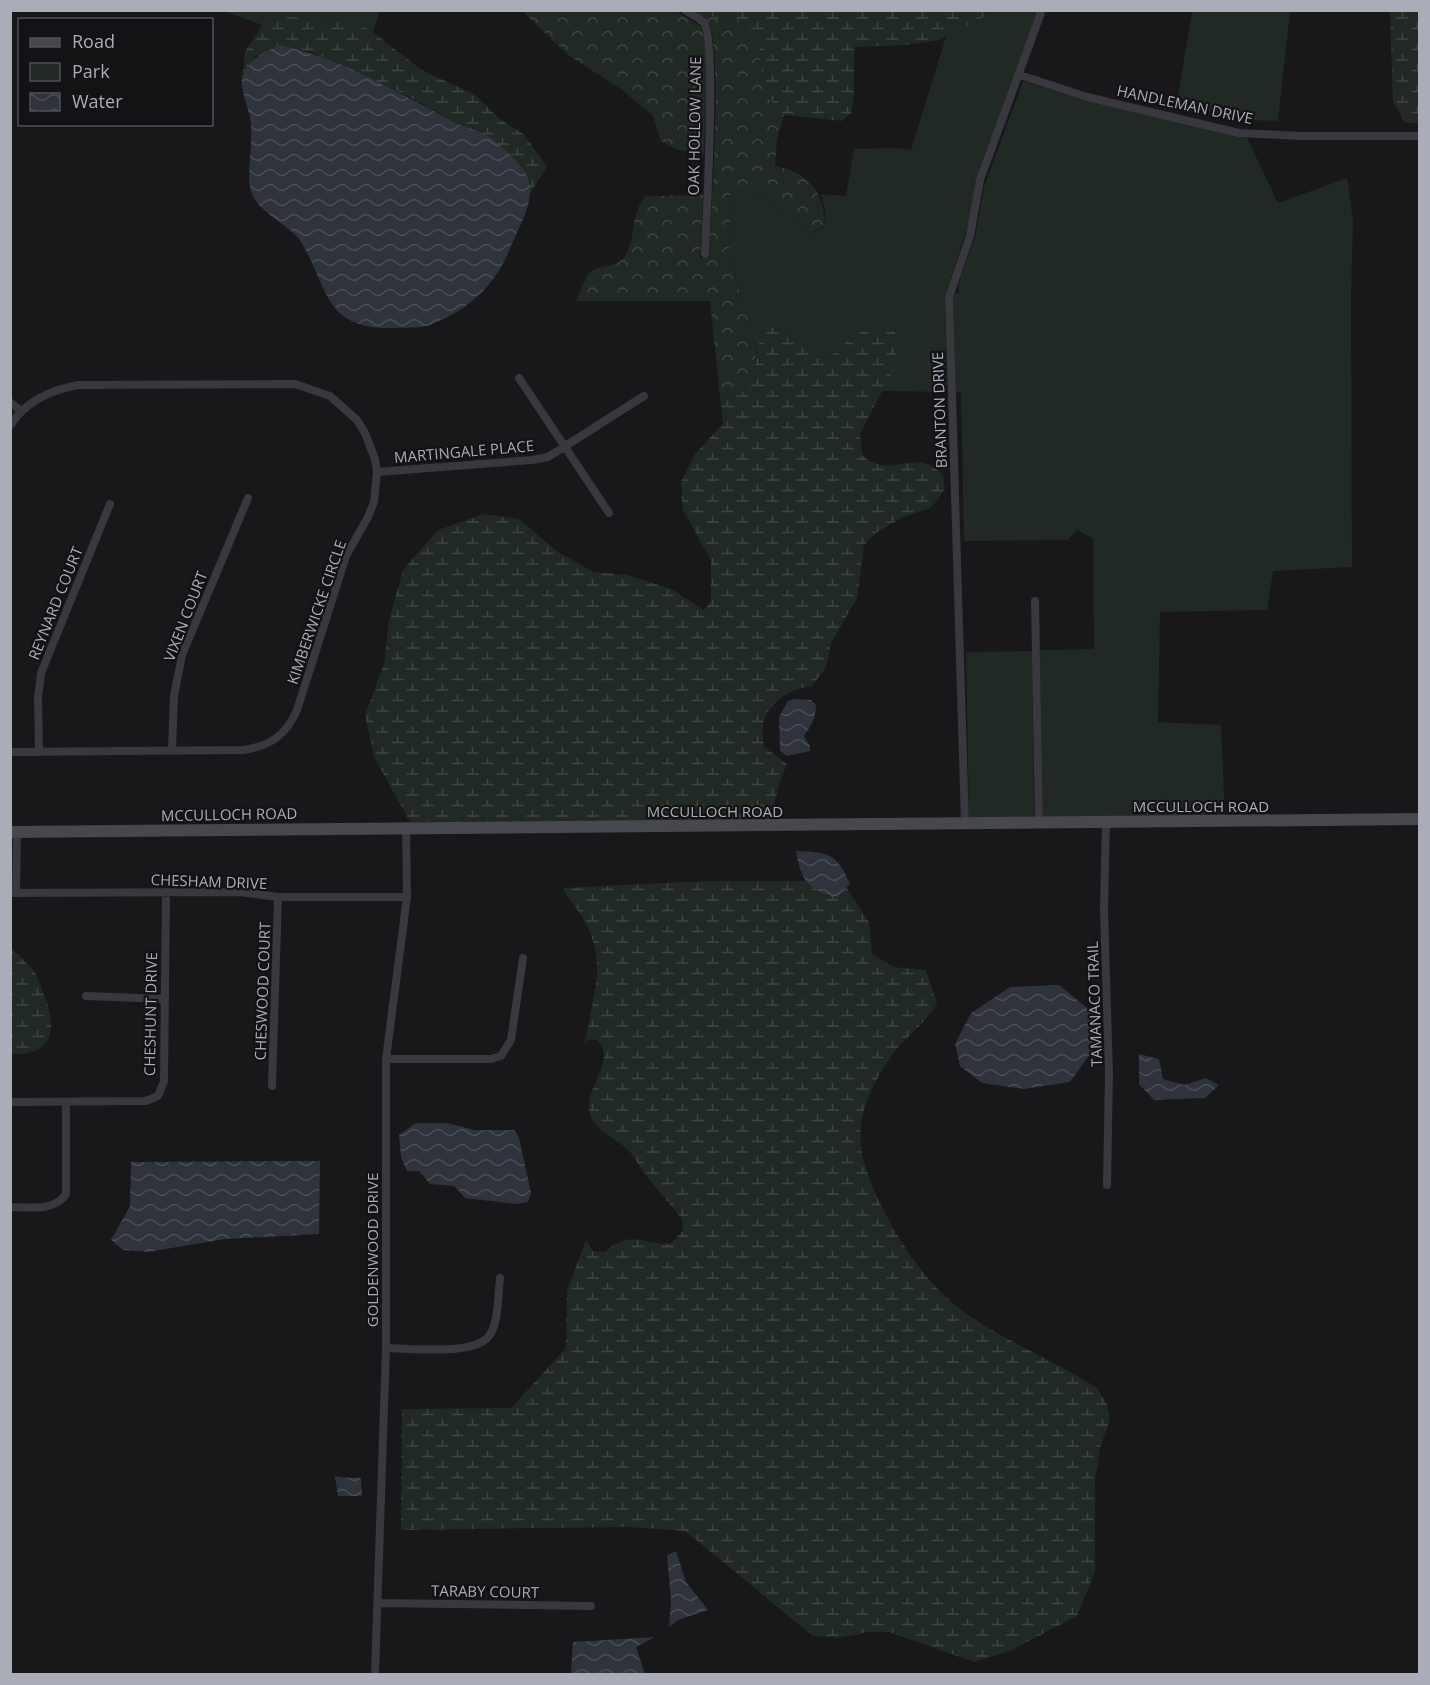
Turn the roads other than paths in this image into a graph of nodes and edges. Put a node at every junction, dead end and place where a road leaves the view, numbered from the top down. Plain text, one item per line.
1 (685, 10) edge
2 (1042, 10) edge
3 (1020, 75) junction
4 (1419, 136) edge
5 (705, 254) dead end
6 (519, 378) dead end
7 (644, 396) dead end
8 (10, 402) edge
9 (21, 411) junction
10 (10, 426) edge
11 (566, 447) junction
12 (377, 472) junction
13 (248, 498) dead end
14 (110, 504) dead end
15 (609, 513) dead end
16 (1035, 601) dead end
17 (172, 749) junction
18 (10, 752) edge
19 (39, 752) junction
20 (1419, 819) edge
21 (1106, 821) junction
22 (1038, 823) junction
23 (965, 824) junction
24 (406, 827) junction
25 (14, 832) edge
26 (166, 892) junction
27 (13, 893) edge
28 (278, 897) junction
29 (407, 897) junction
30 (523, 958) dead end
31 (87, 996) dead end
32 (163, 999) junction
33 (386, 1059) junction
34 (272, 1086) dead end
35 (10, 1102) edge
36 (66, 1104) junction
37 (1107, 1185) dead end
38 (10, 1207) edge
39 (500, 1278) dead end
40 (386, 1348) junction
41 (378, 1604) junction
42 (591, 1606) dead end
43 (375, 1674) edge

1 - 5 street, OAK HOLLOW LANE
2 - 3 street, BRANTON DRIVE
3 - 4 street, HANDLEMAN DRIVE
3 - 23 street, BRANTON DRIVE
6 - 11 street
7 - 11 street, MARTINGALE PLACE
8 - 9 street
9 - 10 street, KIMBERWICKE CIRCLE
9 - 12 street, KIMBERWICKE CIRCLE
11 - 12 street, MARTINGALE PLACE
11 - 15 street
12 - 17 street, KIMBERWICKE CIRCLE
13 - 17 street, VIXEN COURT
14 - 19 street, REYNARD COURT
16 - 22 street
17 - 19 street, KIMBERWICKE CIRCLE
18 - 19 street, KIMBERWICKE CIRCLE
20 - 21 street, MCCULLOCH ROAD
21 - 22 street, MCCULLOCH ROAD
21 - 37 street, TAMANACO TRAIL
22 - 23 street, MCCULLOCH ROAD
23 - 24 street, MCCULLOCH ROAD
24 - 25 street, MCCULLOCH ROAD
24 - 29 street, GOLDENWOOD DRIVE
25 - 27 street
26 - 27 street, CHESHAM DRIVE
26 - 28 street, CHESHAM DRIVE
26 - 32 street, CHESHUNT DRIVE
28 - 29 street, CHESHAM DRIVE
28 - 34 street, CHESWOOD COURT
29 - 33 street, GOLDENWOOD DRIVE
30 - 33 street
31 - 32 street
32 - 36 street, CHESHUNT DRIVE
33 - 40 street, GOLDENWOOD DRIVE
35 - 36 street, CHESHUNT DRIVE
36 - 38 street
39 - 40 street
40 - 41 street, GOLDENWOOD DRIVE
41 - 42 street, TARABY COURT
41 - 43 street, GOLDENWOOD DRIVE

